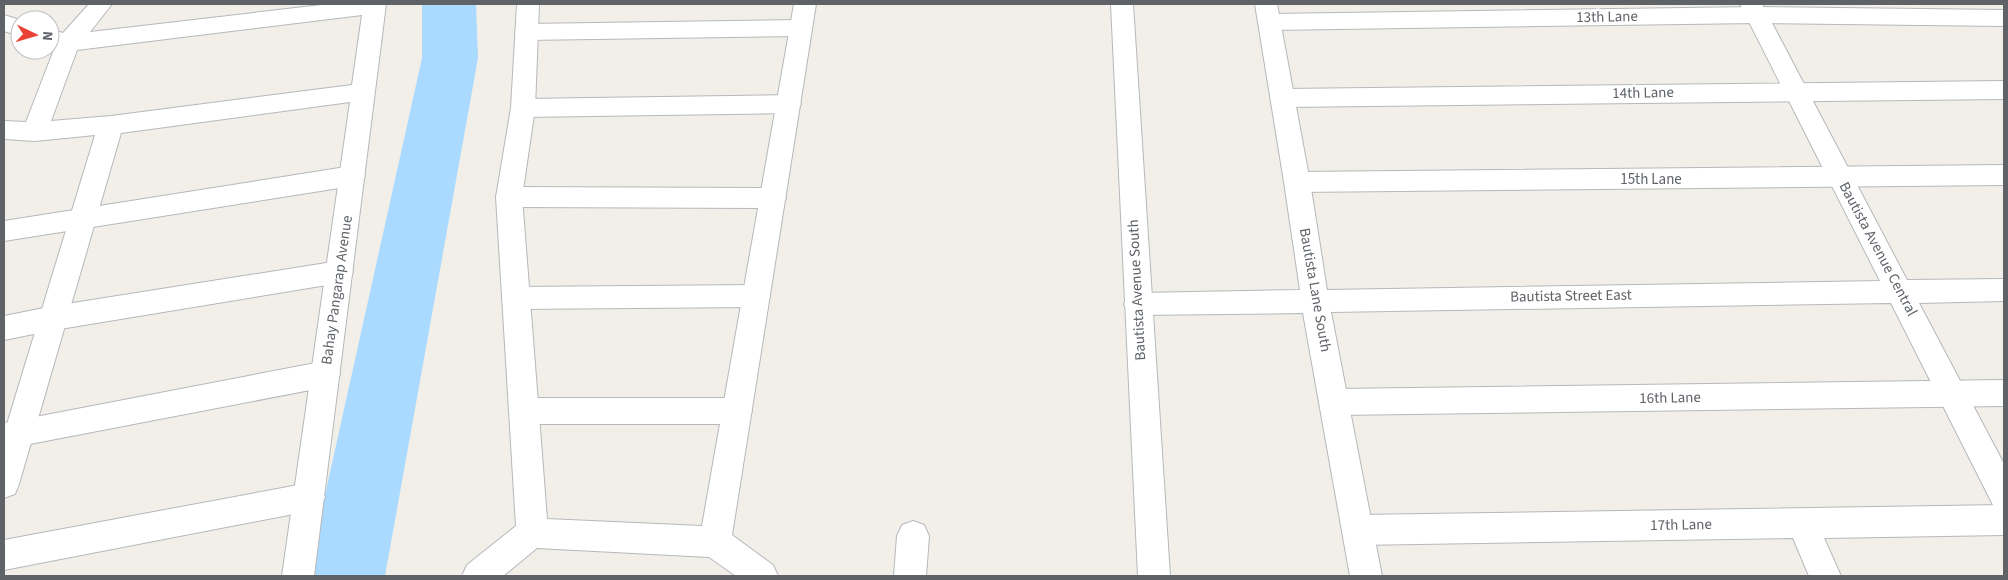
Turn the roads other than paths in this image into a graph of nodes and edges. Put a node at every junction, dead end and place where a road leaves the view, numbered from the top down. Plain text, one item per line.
1 (101, 4) edge
2 (528, 4) edge
3 (1122, 4) edge
4 (375, 5) edge
5 (1754, 10) edge
6 (1268, 13) edge
7 (803, 16) edge
8 (2004, 18) edge
9 (526, 32) junction
10 (60, 39) edge
11 (60, 40) edge
12 (54, 60) edge
13 (2004, 90) edge
14 (1796, 91) junction
15 (364, 92) junction
16 (1283, 98) junction
17 (789, 104) junction
18 (523, 108) junction
19 (111, 125) junction
20 (4, 130) edge
21 (35, 132) junction
22 (2004, 174) edge
23 (352, 176) junction
24 (1840, 178) junction
25 (1297, 182) junction
26 (509, 197) junction
27 (773, 198) junction
28 (83, 218) junction
29 (4, 232) edge
30 (339, 272) junction
31 (2004, 290) edge
32 (1900, 291) junction
33 (756, 296) junction
34 (516, 298) junction
35 (1315, 301) junction
36 (1138, 304) junction
37 (54, 318) junction
38 (4, 328) edge
39 (326, 374) junction
40 (1952, 393) junction
41 (2004, 394) edge
42 (1335, 402) junction
43 (525, 411) junction
44 (737, 411) junction
45 (11, 434) edge
46 (4, 484) edge
47 (2004, 495) edge
48 (309, 497) junction
49 (2004, 520) edge
50 (1802, 523) junction
51 (1358, 530) junction
52 (532, 533) junction
53 (912, 536) dead end
54 (715, 542) junction
55 (4, 555) edge
56 (298, 576) edge
57 (478, 576) edge
58 (762, 576) edge
59 (910, 576) edge
60 (1154, 576) edge
61 (1366, 576) edge
62 (1824, 576) edge

1 - 10 street
2 - 9 street
3 - 36 street, Bautista Avenue South
4 - 11 street
4 - 15 street, Bahay Pangarap Avenue
5 - 6 street, 13th Lane
5 - 8 street, 13th Lane
5 - 14 street, Bautista Avenue Central
6 - 16 street, Bautista Lane South
7 - 9 street
7 - 17 street
9 - 18 street
12 - 21 street
13 - 14 street, 14th Lane
14 - 16 street, 14th Lane
14 - 24 street, Bautista Avenue Central
15 - 19 street
15 - 23 street, Bahay Pangarap Avenue
16 - 25 street, Bautista Lane South
17 - 18 street
17 - 27 street
18 - 26 street
19 - 21 street
19 - 28 street
20 - 21 street
22 - 24 street, 15th Lane
23 - 28 street
23 - 30 street, Bahay Pangarap Avenue
24 - 25 street, 15th Lane
24 - 32 street, Bautista Avenue Central
25 - 35 street, Bautista Lane South
26 - 27 street
26 - 34 street
27 - 33 street
28 - 29 street
28 - 37 street
30 - 37 street
30 - 39 street, Bahay Pangarap Avenue
31 - 32 street, Bautista Street East
32 - 35 street, Bautista Street East
32 - 40 street, Bautista Avenue Central
33 - 34 street
33 - 44 street
34 - 43 street
35 - 36 street, Bautista Street East
35 - 42 street, Bautista Lane South
36 - 60 street, Bautista Avenue South
37 - 38 street
37 - 45 street
39 - 45 street
39 - 48 street, Bahay Pangarap Avenue
40 - 41 street, 16th Lane
40 - 42 street, 16th Lane
40 - 47 street, Bautista Avenue Central
42 - 51 street, Bautista Lane South
43 - 44 street
43 - 52 street
44 - 54 street
45 - 46 street
48 - 55 street
48 - 56 street, Bahay Pangarap Avenue
49 - 50 street, 17th Lane
50 - 51 street, 17th Lane
50 - 62 street
51 - 61 street, Bautista Lane South
52 - 54 street
52 - 57 street
53 - 59 street
54 - 58 street

